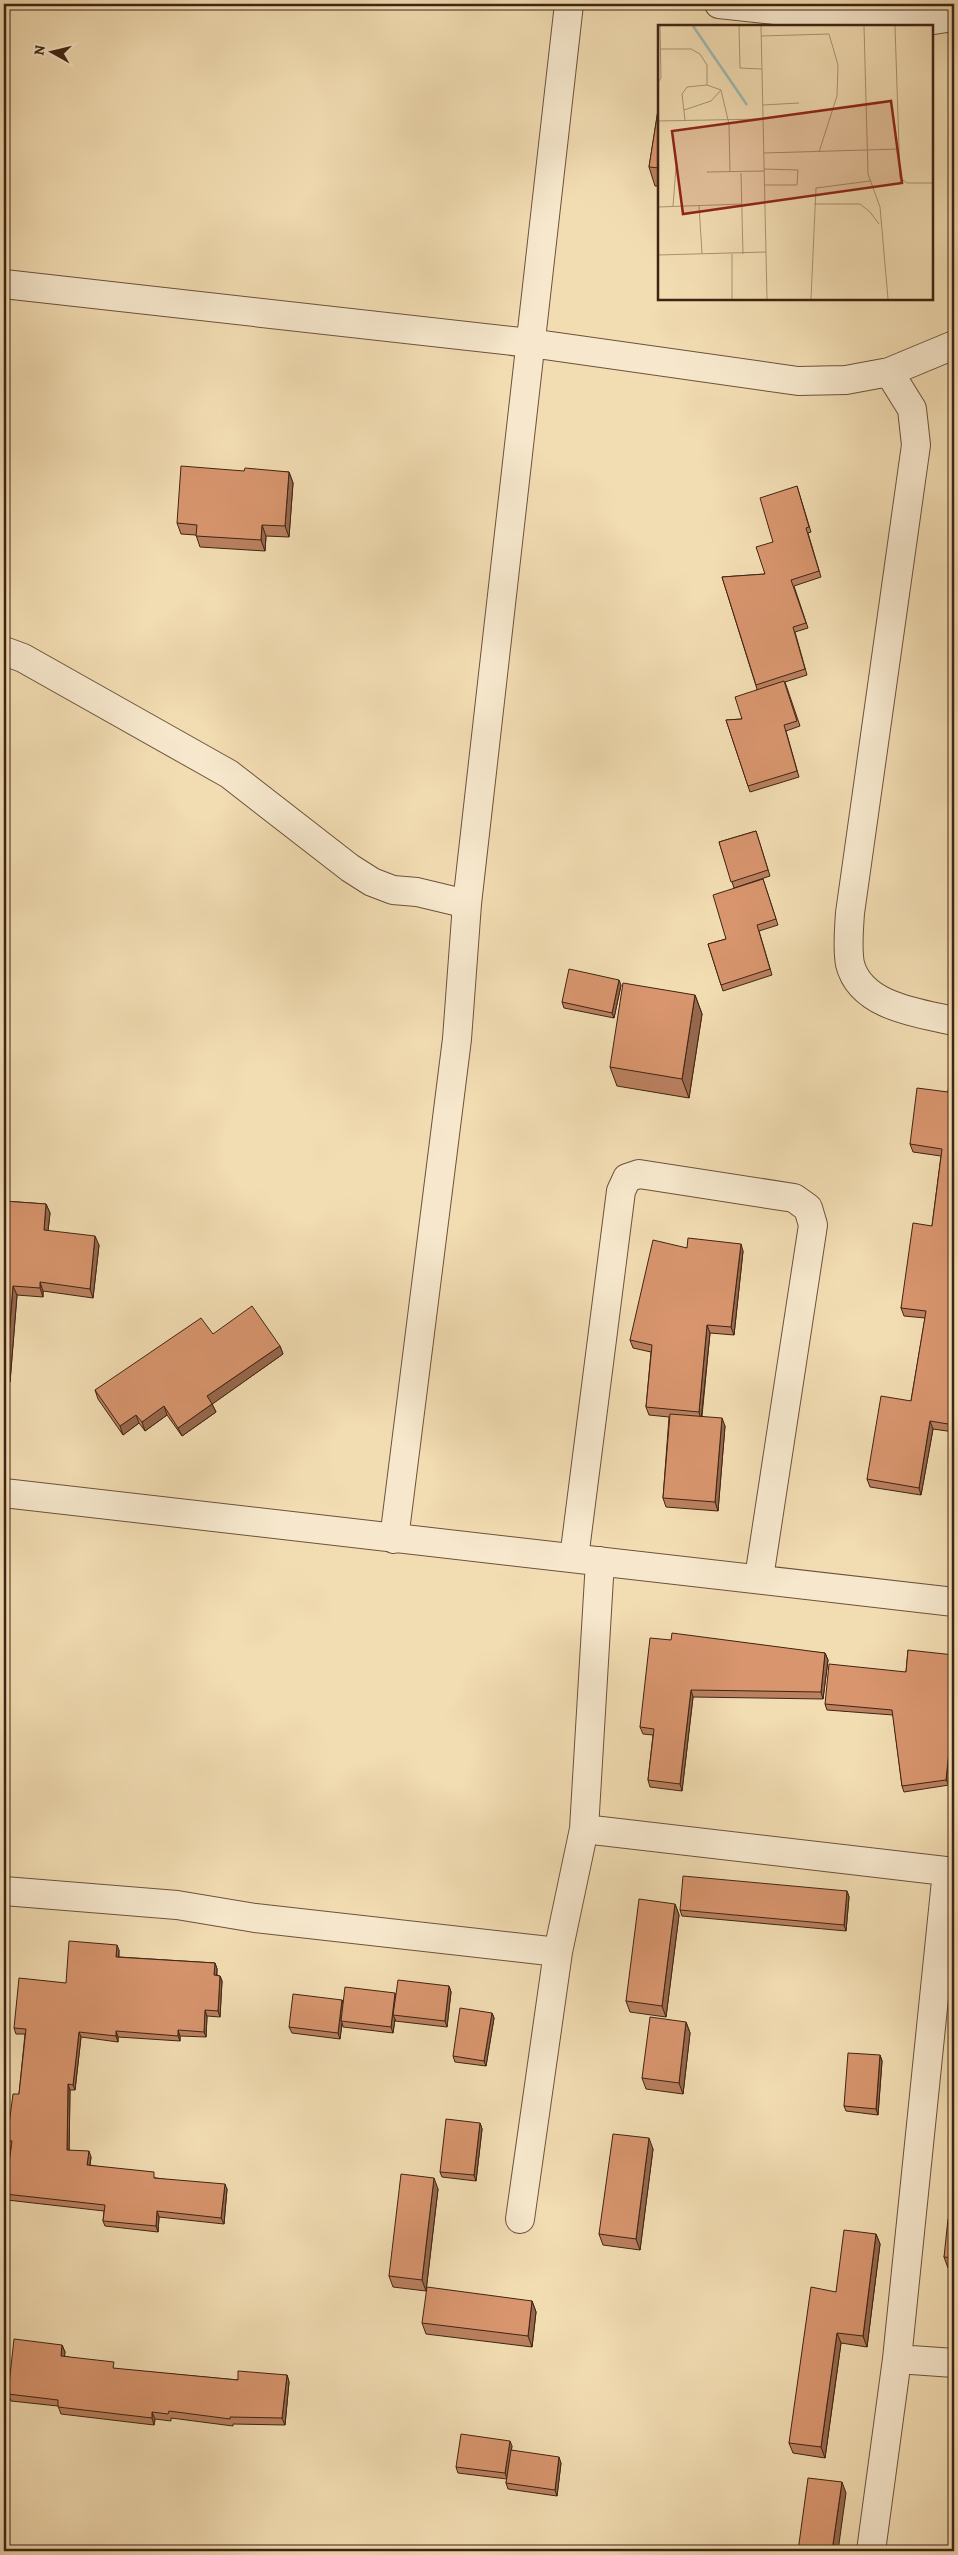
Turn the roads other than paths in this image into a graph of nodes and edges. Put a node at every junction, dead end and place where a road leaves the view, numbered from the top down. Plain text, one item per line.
1 (569, 4) edge
2 (719, 4) edge
3 (935, 4) edge
4 (954, 19) edge
5 (897, 23) junction
6 (4, 284) edge
7 (530, 343) junction
8 (954, 345) edge
9 (889, 372) junction
10 (4, 652) edge
11 (467, 904) junction
12 (954, 1021) edge
13 (4, 1493) edge
14 (394, 1538) junction
15 (587, 1559) junction
16 (759, 1578) junction
17 (954, 1602) edge
18 (584, 1829) junction
19 (950, 1872) edge
20 (4, 1892) edge
21 (558, 1952) junction
22 (520, 2219) dead end
23 (897, 2359) junction
24 (954, 2363) edge
25 (871, 2551) edge

1 - 7 street
2 - 5 street
3 - 5 street
4 - 5 lane
6 - 7 street
7 - 9 street
7 - 11 street
8 - 9 street
9 - 12 street
10 - 11 street
11 - 14 street
13 - 14 street
14 - 15 street
15 - 16 street
15 - 16 street
15 - 18 street
16 - 17 street
18 - 19 street
18 - 21 street
19 - 23 street
20 - 21 street
21 - 22 street
23 - 24 street
23 - 25 street

